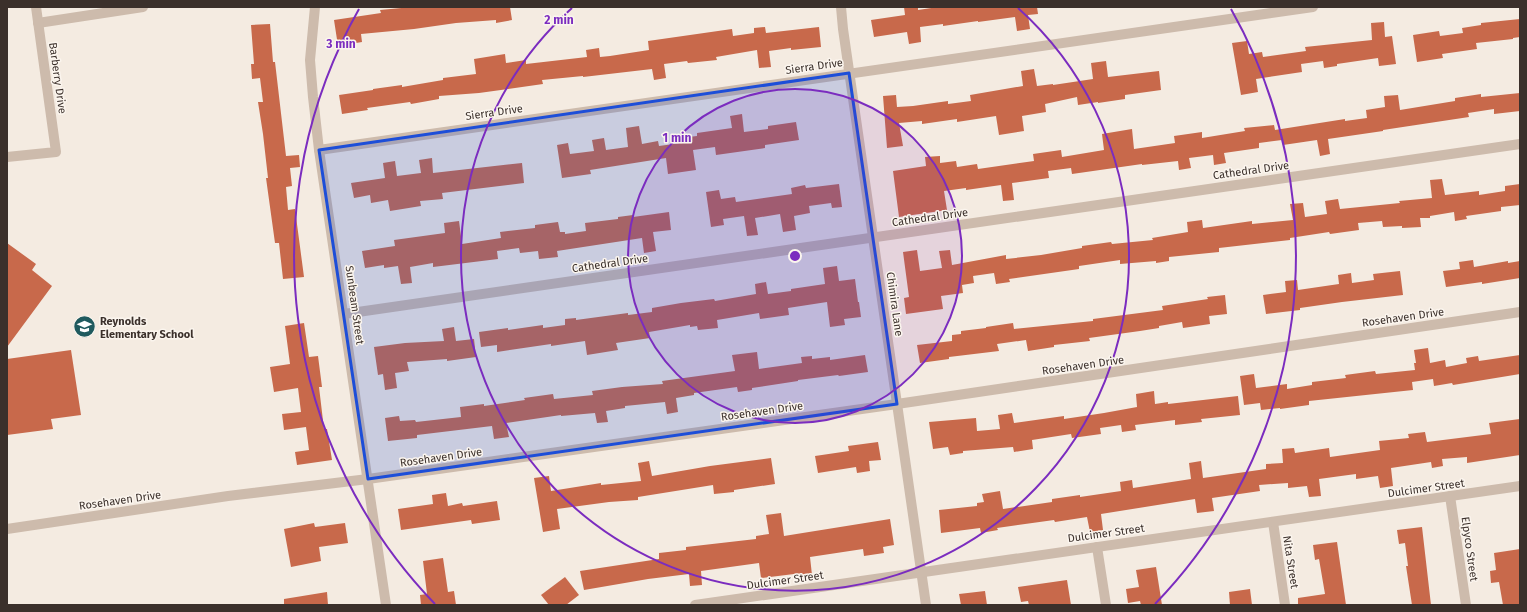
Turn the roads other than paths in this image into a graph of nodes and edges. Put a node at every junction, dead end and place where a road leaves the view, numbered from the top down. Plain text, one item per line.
1 (36, 7) edge
2 (143, 7) edge
3 (315, 7) edge
4 (841, 7) edge
5 (1313, 7) edge
6 (38, 23) junction
7 (849, 73) junction
8 (1520, 144) edge
9 (319, 150) junction
10 (7, 157) edge
11 (873, 237) junction
12 (1520, 312) edge
13 (344, 314) junction
14 (897, 404) junction
15 (368, 480) junction
16 (1520, 486) edge
17 (1450, 496) junction
18 (1272, 522) junction
19 (7, 529) edge
20 (1097, 547) junction
21 (921, 572) junction
22 (746, 601) edge
23 (386, 605) edge
24 (695, 605) edge
25 (926, 605) edge
26 (1106, 605) edge
27 (1285, 605) edge
28 (1466, 605) edge

1 - 6 street, Barberry Drive
2 - 6 street
3 - 9 street, Sunbeam Street
4 - 7 street, Chimira Lane
5 - 7 street, Sierra Drive
6 - 10 street, Barberry Drive
7 - 9 street, Sierra Drive
7 - 11 street, Chimira Lane
8 - 11 street, Cathedral Drive
9 - 13 street, Sunbeam Street
11 - 13 street, Cathedral Drive
11 - 14 street, Chimira Lane
12 - 14 street, Rosehaven Drive
13 - 15 street, Sunbeam Street
14 - 15 street, Rosehaven Drive
14 - 21 street, Chimira Lane
15 - 19 street, Rosehaven Drive
15 - 23 street, Sunbeam Street
16 - 17 street, Dulcimer Street
17 - 18 street, Dulcimer Street
17 - 28 street, Elpyco Street
18 - 20 street, Dulcimer Street
18 - 27 street, Nita Street
20 - 21 street, Dulcimer Street
20 - 26 street
21 - 22 street, Dulcimer Street
21 - 25 street, Chimira Lane
22 - 24 street, Dulcimer Street

